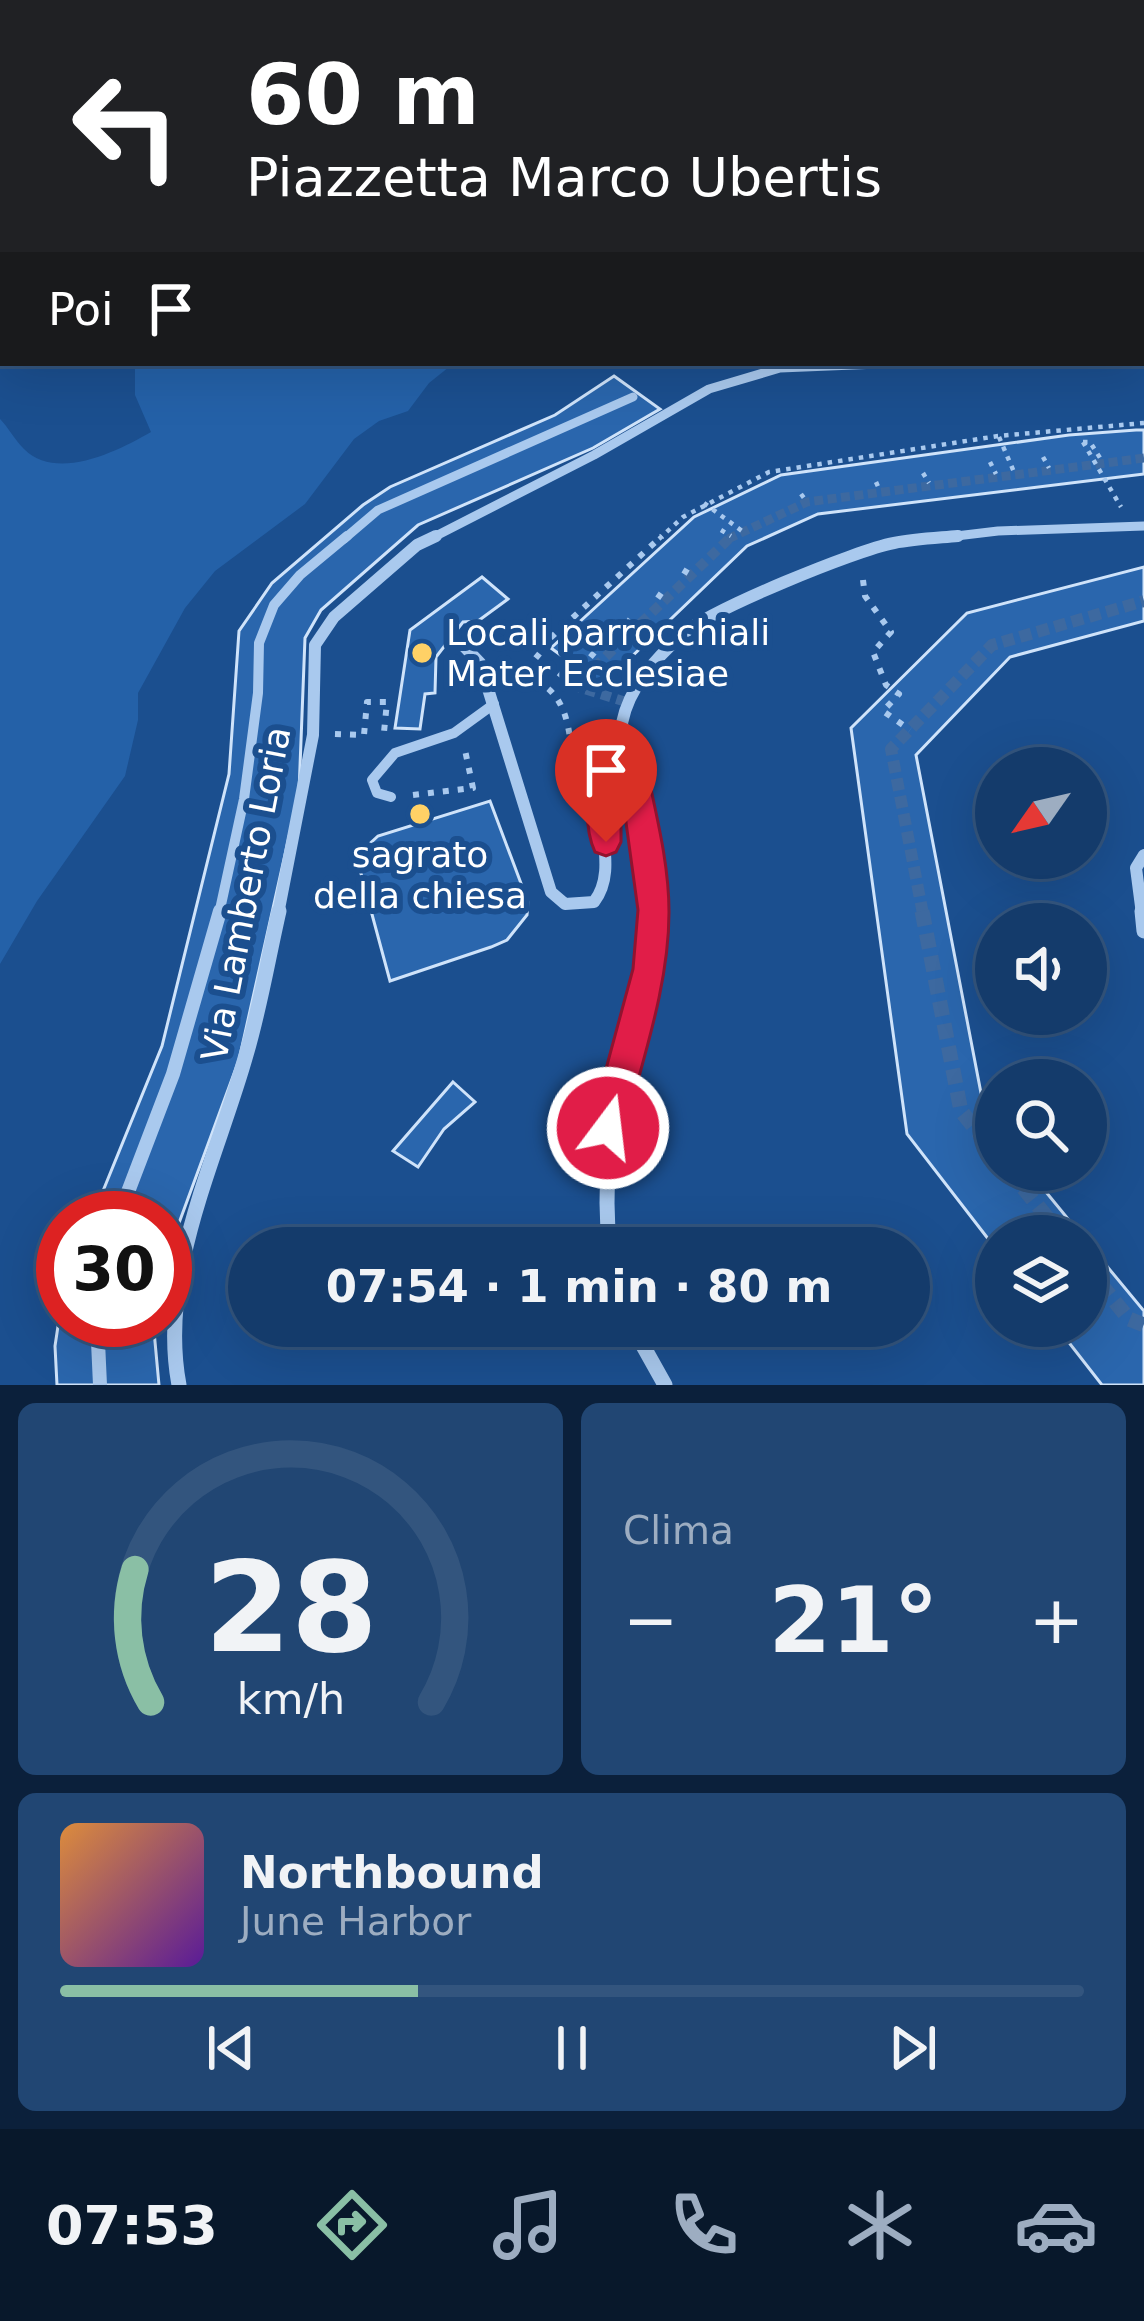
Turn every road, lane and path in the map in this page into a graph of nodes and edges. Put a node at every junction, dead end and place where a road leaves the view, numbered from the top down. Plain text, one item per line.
1 (829, 366) edge
2 (633, 397) dead end
3 (1144, 423) edge
4 (998, 436) junction
5 (1043, 458) dead end
6 (1102, 460) dead end
7 (990, 462) dead end
8 (1049, 468) dead end
9 (1014, 472) dead end
10 (922, 473) dead end
11 (997, 474) dead end
12 (929, 483) dead end
13 (704, 502) junction
14 (1138, 526) edge
15 (721, 530) dead end
16 (742, 531) dead end
17 (731, 536) dead end
18 (683, 570) dead end
19 (872, 571) dead end
20 (693, 576) dead end
21 (657, 594) dead end
22 (667, 602) dead end
23 (626, 620) dead end
24 (638, 628) dead end
25 (460, 642) dead end
26 (590, 653) dead end
27 (601, 662) dead end
28 (525, 674) dead end
29 (575, 686) dead end
30 (494, 704) junction
31 (910, 730) dead end
32 (342, 734) dead end
33 (623, 736) junction
34 (389, 740) dead end
35 (470, 764) dead end
36 (632, 766) junction
37 (391, 797) joint
38 (1144, 855) edge
39 (1144, 931) edge
40 (128, 1191) edge
41 (606, 1227) edge
42 (99, 1347) edge
43 (644, 1347) edge
44 (100, 1385) edge
45 (179, 1385) edge
46 (665, 1385) edge

1 - 45 street, Via Lamberto Loria
2 - 40 street
3 - 4 path
4 - 9 path
4 - 13 path
5 - 8 path
6 - 14 path
7 - 11 path
10 - 12 path
13 - 16 path
13 - 29 path
14 - 33 street
15 - 17 path
18 - 20 path
19 - 31 path
21 - 22 path
23 - 24 path
25 - 30 street
26 - 27 path
28 - 33 path
30 - 36 street
30 - 37 street
32 - 34 path
33 - 36 street
35 - 37 path
36 - 41 street
38 - 39 street
42 - 44 street
43 - 46 street

